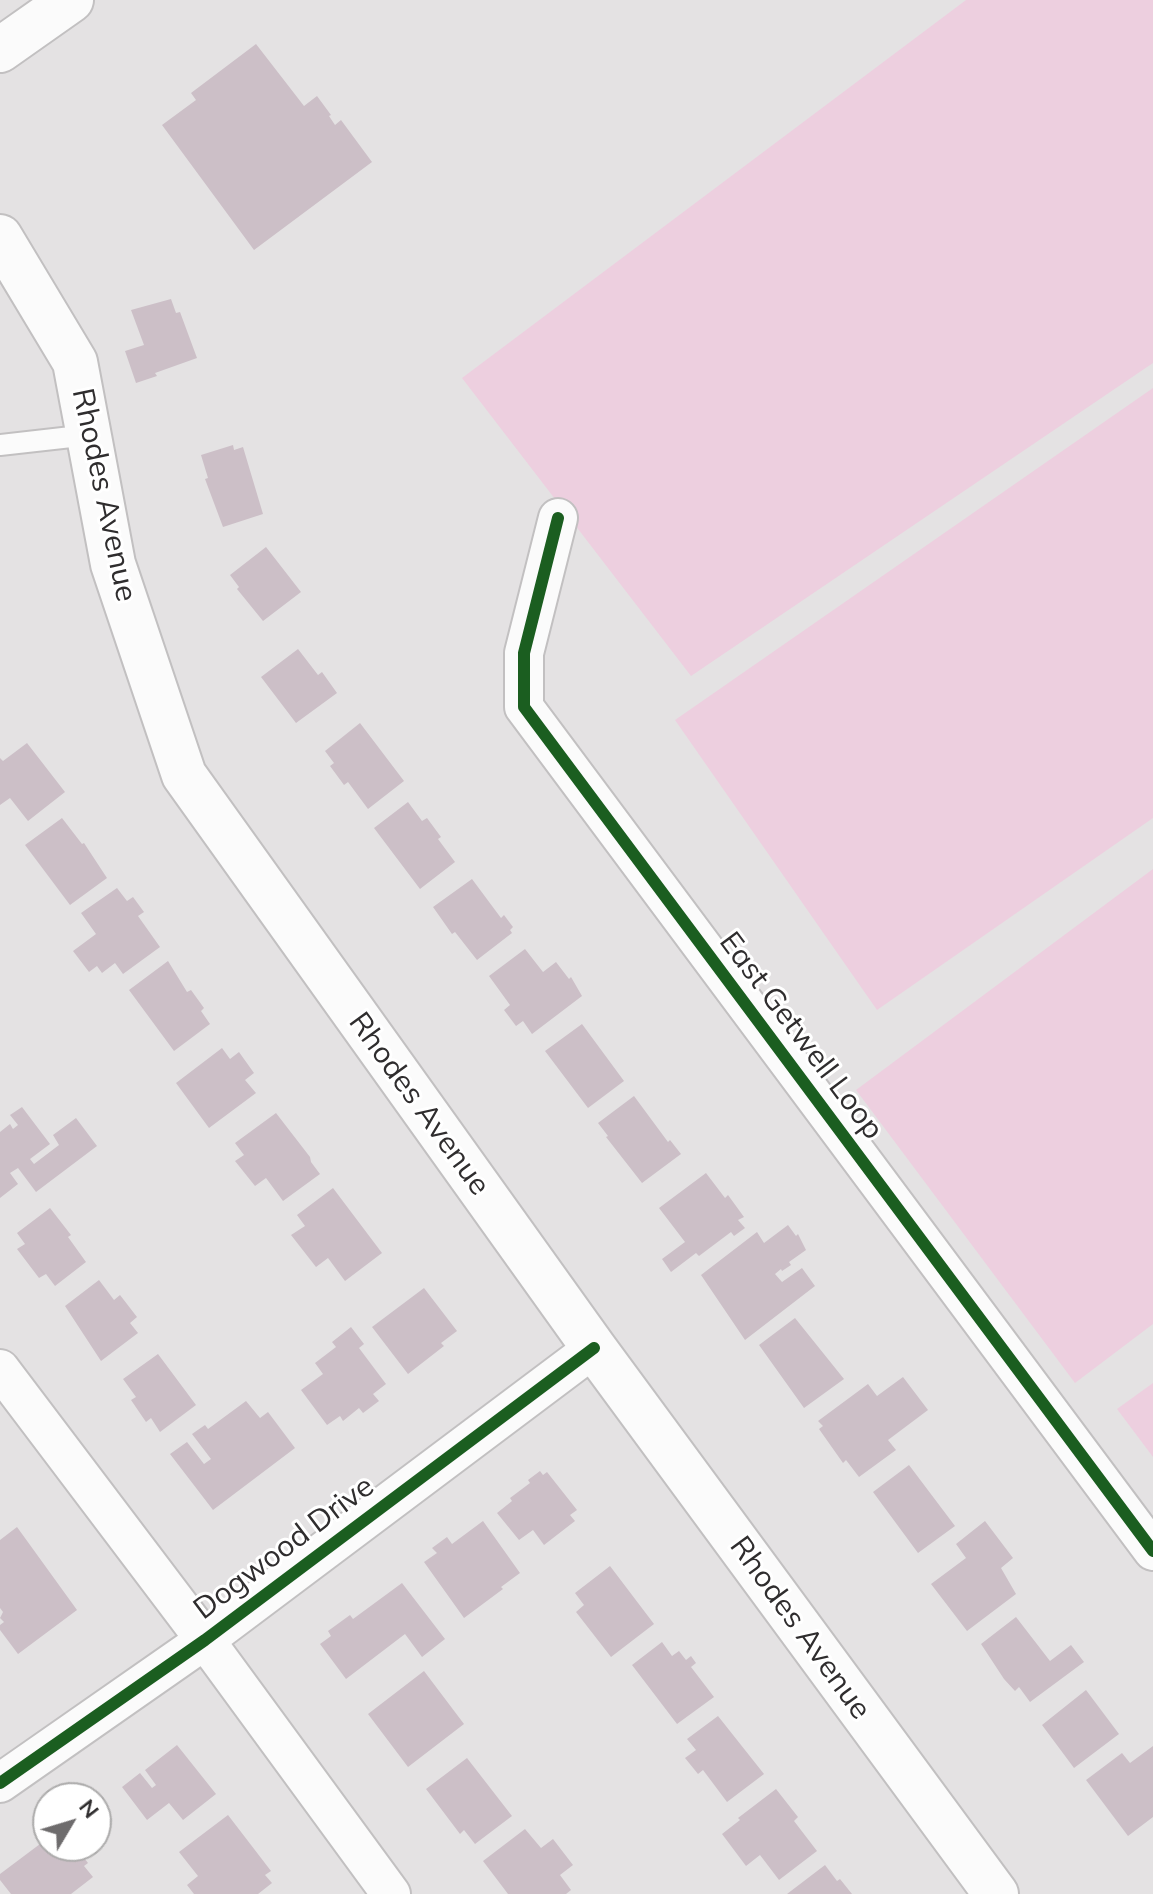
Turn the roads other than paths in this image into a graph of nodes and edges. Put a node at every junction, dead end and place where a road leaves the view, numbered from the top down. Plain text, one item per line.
1 (58, 4) edge
2 (0, 50) edge
3 (0, 237) edge
4 (89, 435) junction
5 (0, 445) edge
6 (558, 518) dead end
7 (594, 1348) junction
8 (0, 1369) edge
9 (1153, 1551) edge
10 (205, 1640) junction
11 (0, 1783) edge
12 (391, 1894) edge
13 (996, 1894) edge

1 - 2 main road
3 - 4 main road, Rhodes Avenue
4 - 5 lane
4 - 7 main road, Rhodes Avenue
6 - 9 street, East Getwell Loop
7 - 10 street, Dogwood Drive
7 - 13 main road, Rhodes Avenue
8 - 10 street
10 - 11 street, Dogwood Drive
10 - 12 street

